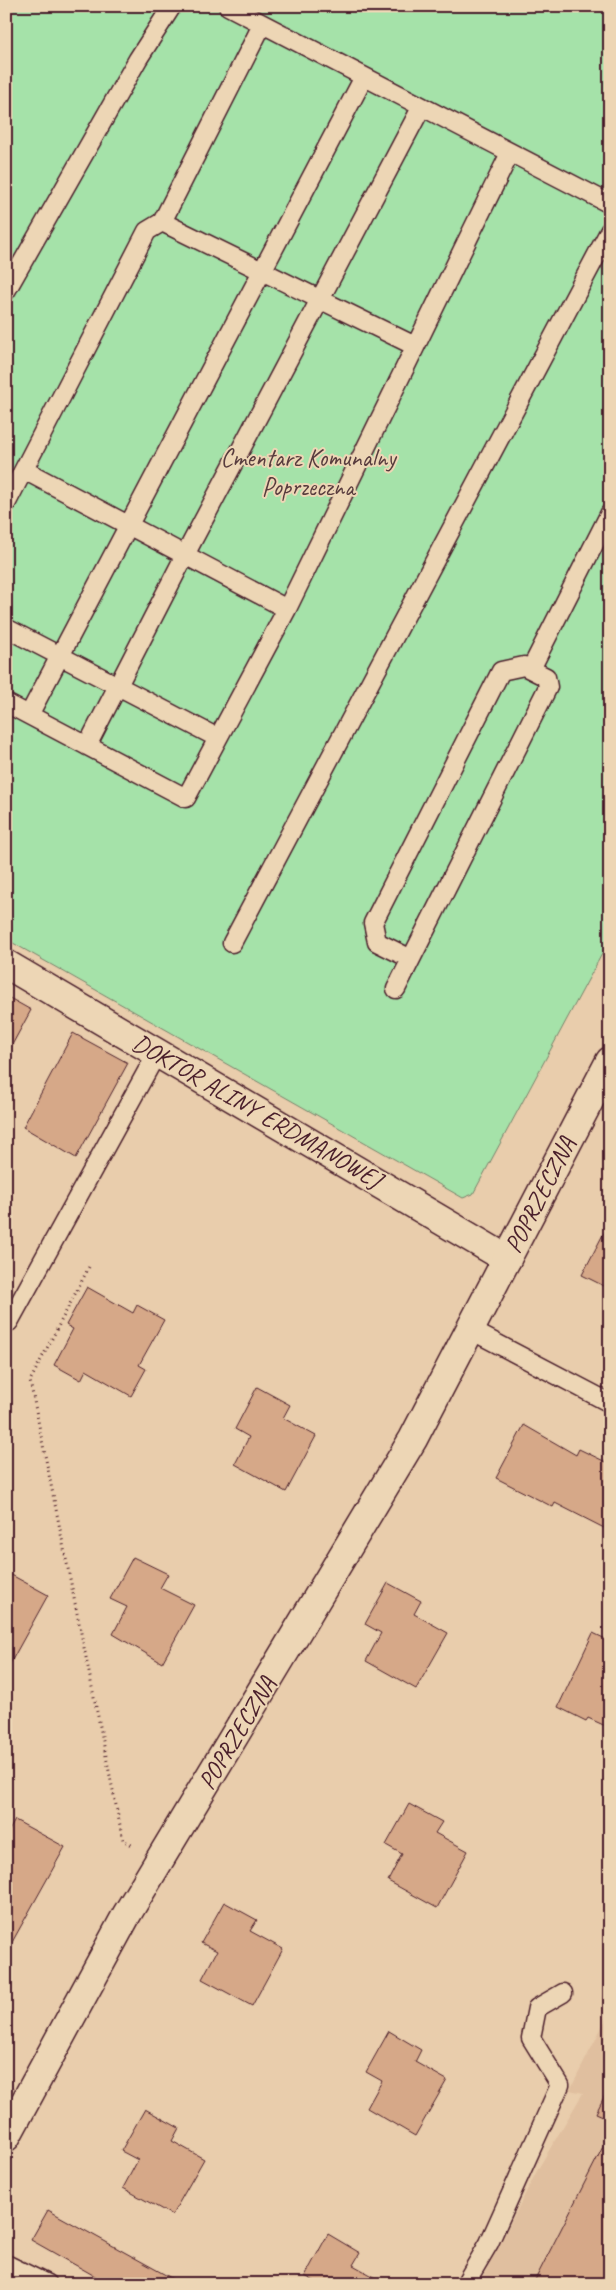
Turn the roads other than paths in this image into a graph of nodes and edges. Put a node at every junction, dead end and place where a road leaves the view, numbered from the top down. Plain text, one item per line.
1 (172, 6) edge
2 (228, 6) edge
3 (262, 25) junction
4 (364, 78) junction
5 (421, 108) junction
6 (510, 153) junction
7 (610, 204) edge
8 (162, 222) junction
9 (610, 230) edge
10 (262, 271) junction
11 (6, 291) edge
12 (320, 299) junction
13 (415, 346) junction
14 (24, 470) junction
15 (6, 504) edge
16 (610, 513) edge
17 (128, 525) junction
18 (185, 555) junction
19 (287, 609) junction
20 (6, 628) edge
21 (60, 656) junction
22 (531, 669) junction
23 (117, 685) junction
24 (6, 703) edge
25 (29, 715) junction
26 (218, 738) junction
27 (87, 746) junction
28 (232, 943) dead end
29 (411, 959) junction
30 (6, 964) edge
31 (396, 989) dead end
32 (157, 1052) junction
33 (610, 1061) edge
34 (507, 1259) junction
35 (9, 1322) dead end
36 (469, 1329) junction
37 (610, 1403) edge
38 (563, 1993) dead end
39 (6, 2137) edge
40 (8, 2265) edge
41 (47, 2284) edge
42 (465, 2284) edge

1 - 11 lane
2 - 3 lane
3 - 4 lane
3 - 8 lane
4 - 5 lane
4 - 10 lane
5 - 6 lane
5 - 12 lane
6 - 7 lane
6 - 13 lane
8 - 10 lane
8 - 14 lane
9 - 28 lane
10 - 12 lane
10 - 17 lane
12 - 13 lane
12 - 18 lane
13 - 19 lane
14 - 15 lane
14 - 17 lane
16 - 22 lane
17 - 18 lane
17 - 21 lane
18 - 19 lane
18 - 23 lane
19 - 26 lane
20 - 21 lane
21 - 23 lane
21 - 25 lane
22 - 29 lane
22 - 29 lane
23 - 26 lane
23 - 27 lane
24 - 25 lane
25 - 27 lane
26 - 27 lane
29 - 31 lane
30 - 32 street, DOKTOR ALINY ERDMANOWEJ
32 - 34 street, DOKTOR ALINY ERDMANOWEJ
32 - 35 lane
33 - 34 street, POPRZECZNA
34 - 36 street, POPRZECZNA
36 - 37 lane
36 - 39 street, POPRZECZNA
38 - 42 lane
40 - 41 lane

